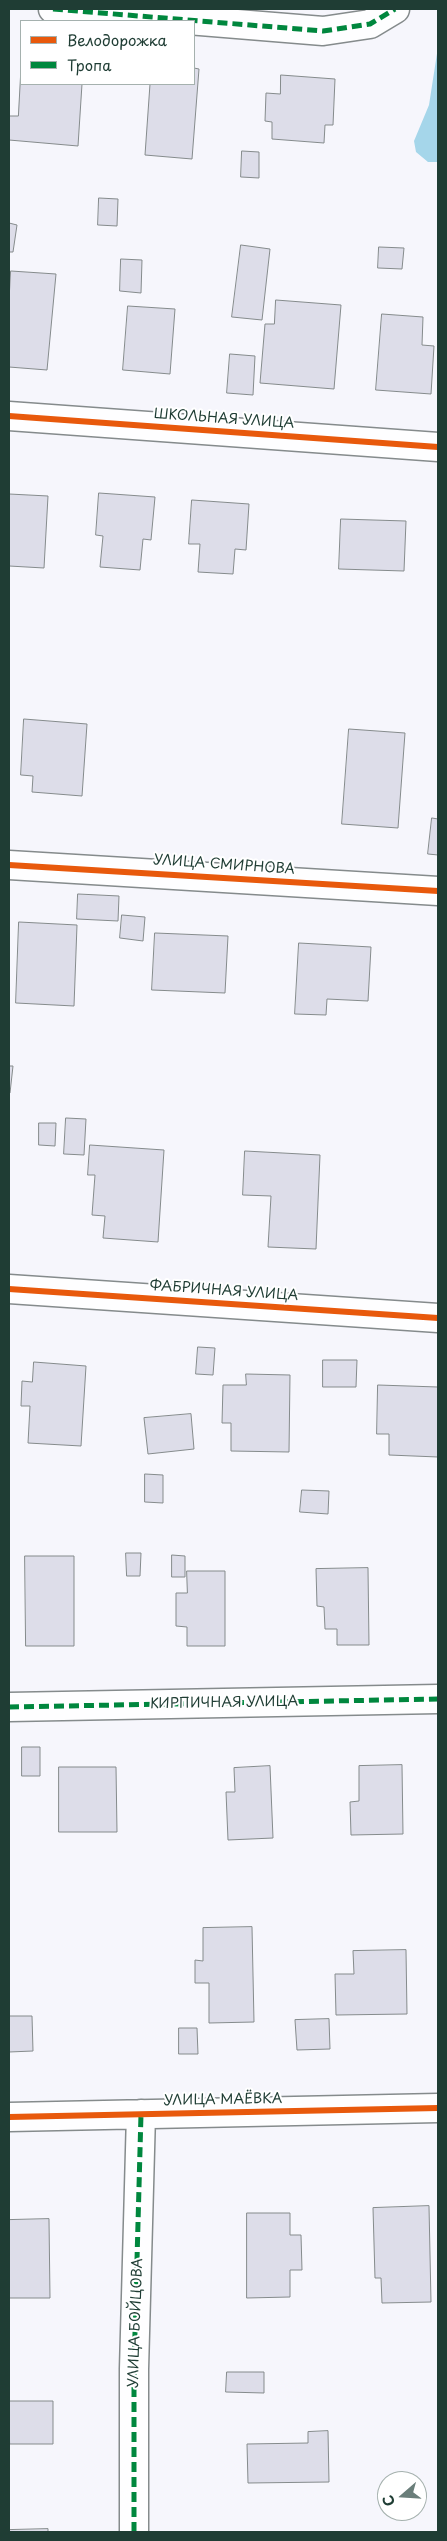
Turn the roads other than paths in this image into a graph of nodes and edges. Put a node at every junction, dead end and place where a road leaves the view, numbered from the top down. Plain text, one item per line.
1 (53, 9) edge
2 (395, 9) edge
3 (188, 20) edge
4 (195, 21) edge
5 (9, 416) edge
6 (438, 447) edge
7 (9, 865) edge
8 (438, 891) edge
9 (9, 1289) edge
10 (438, 1318) edge
11 (438, 1699) edge
12 (9, 1706) edge
13 (438, 2108) edge
14 (141, 2114) junction
15 (9, 2117) edge
16 (134, 2532) edge

1 - 3 street
2 - 4 street
5 - 6 street, ШКОЛЬНАЯ УЛИЦА
7 - 8 street, УЛИЦА СМИРНОВА
9 - 10 street, ФАБРИЧНАЯ УЛИЦА
11 - 12 street, КИРПИЧНАЯ УЛИЦА
13 - 14 street, УЛИЦА МАЁВКА
14 - 15 street, УЛИЦА МАЁВКА
14 - 16 street, УЛИЦА БОЙЦОВА

